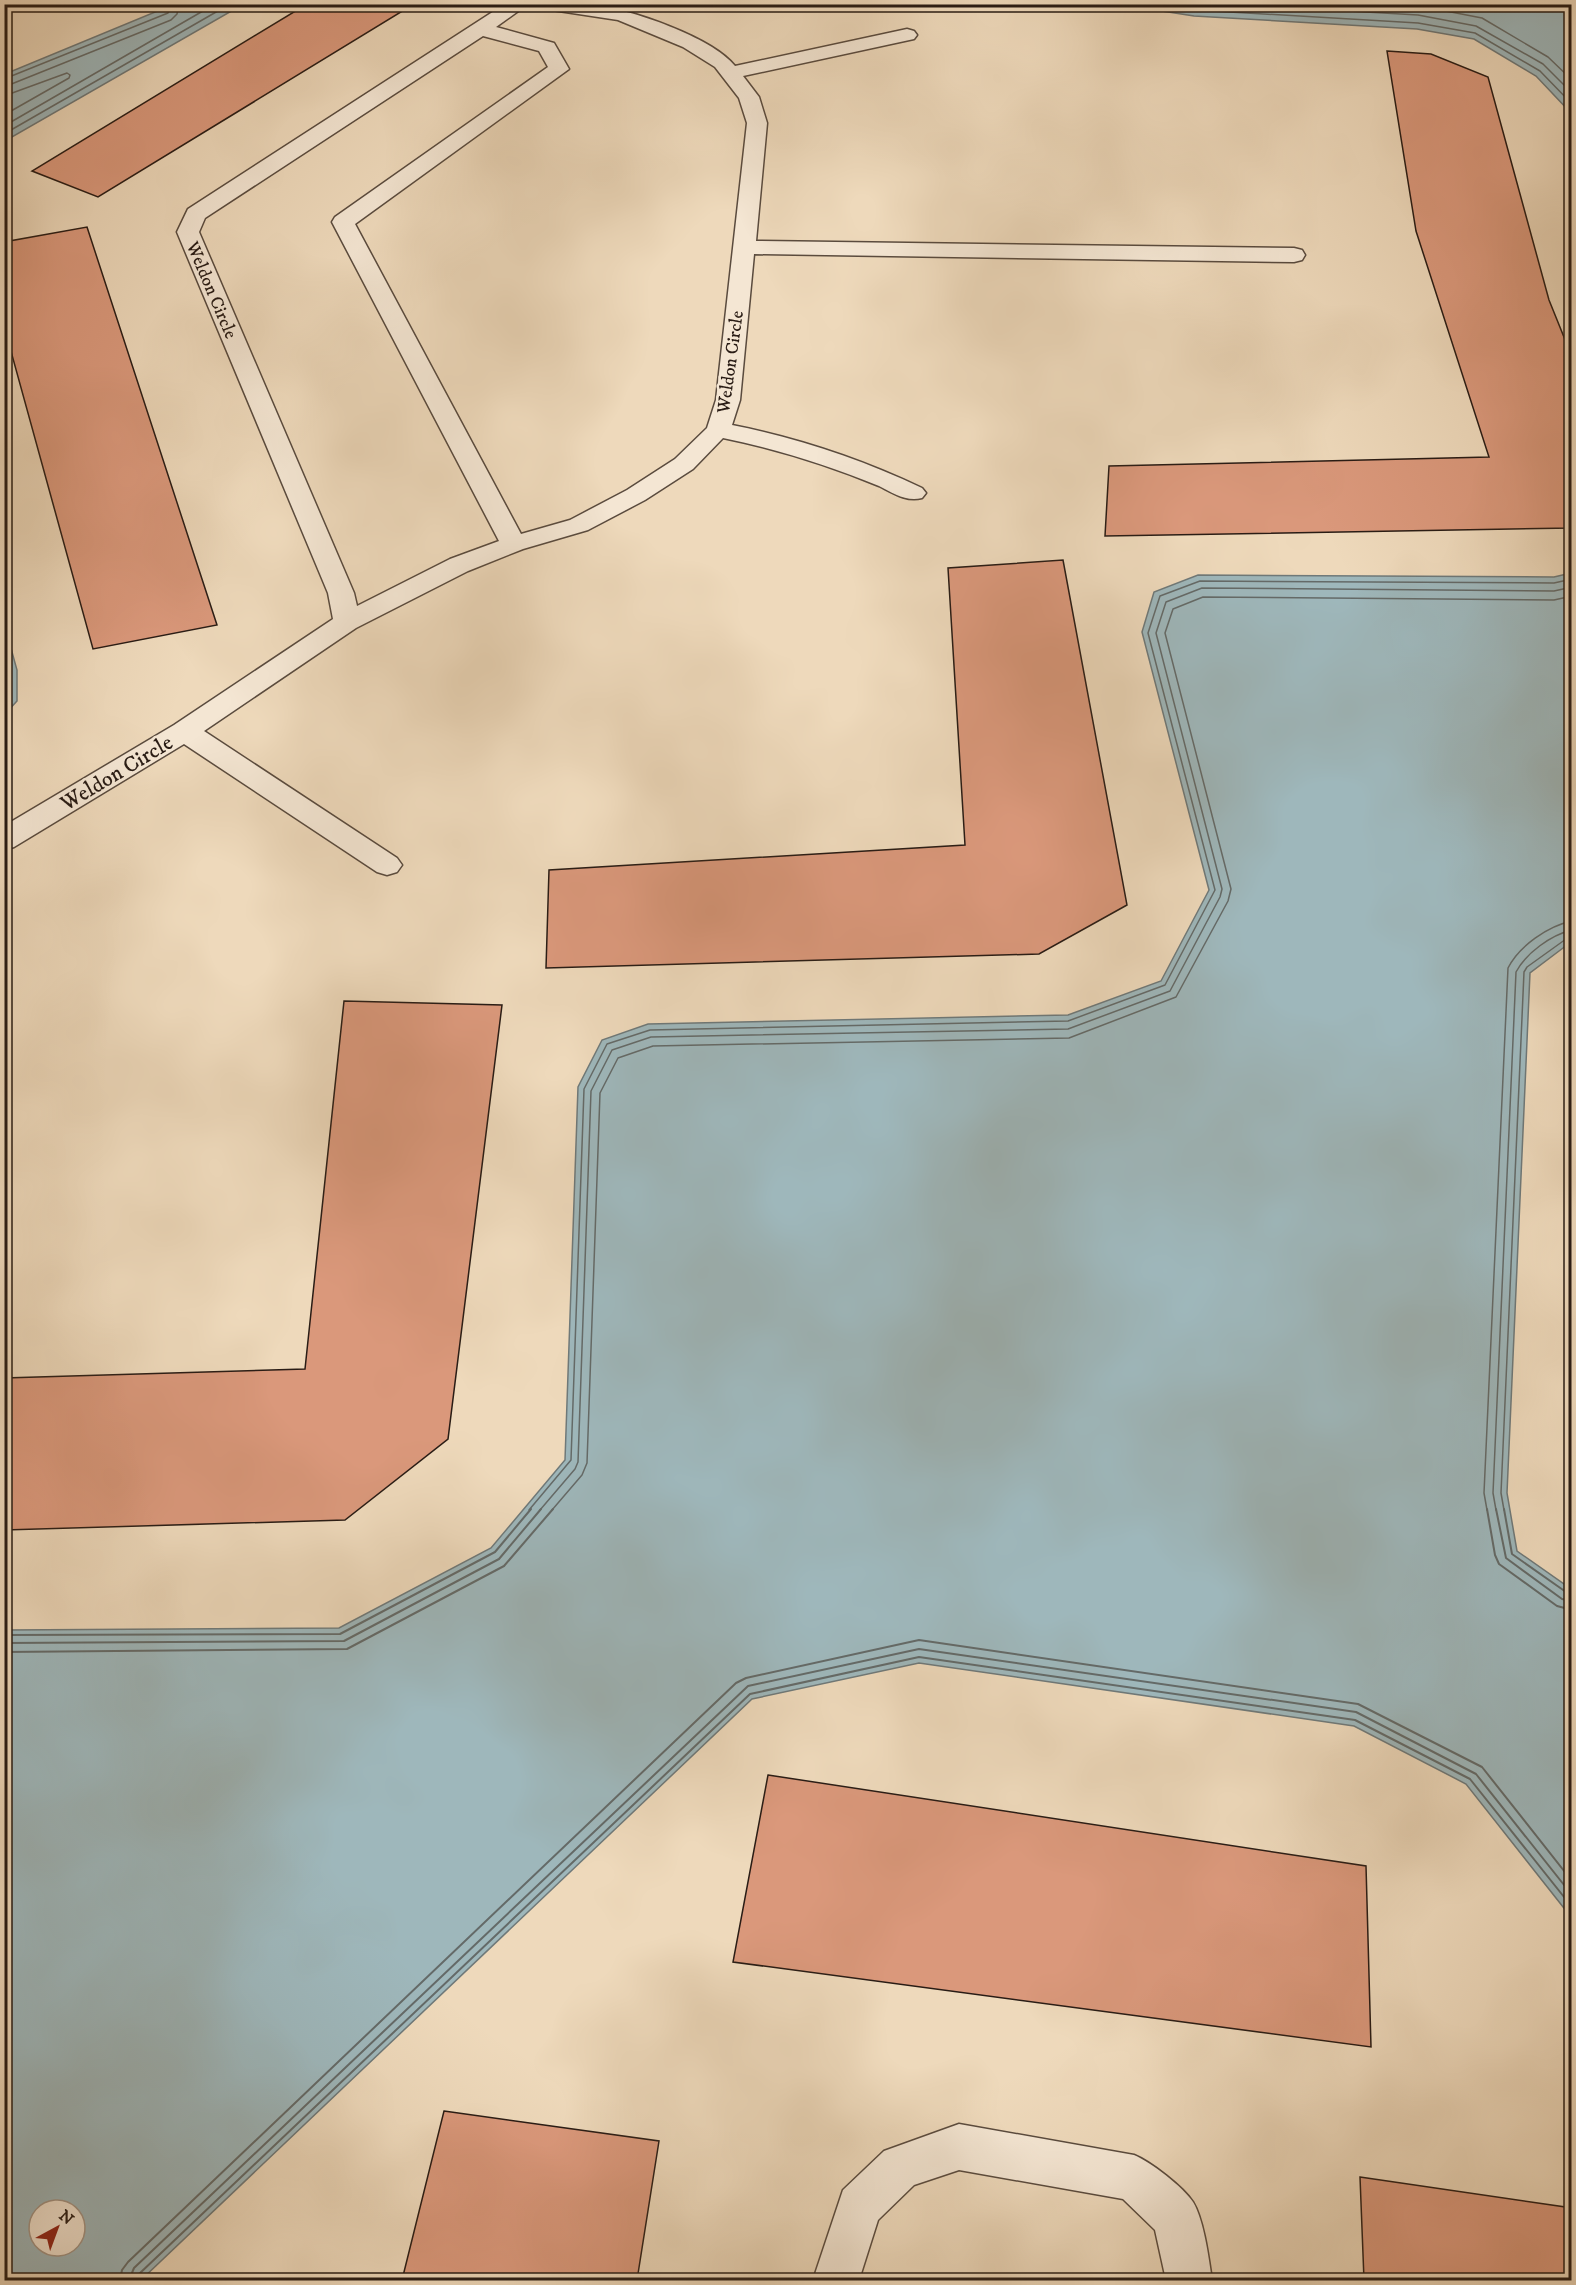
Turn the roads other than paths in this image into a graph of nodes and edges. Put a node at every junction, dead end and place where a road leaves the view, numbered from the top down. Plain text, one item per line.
1 (519, 4) edge
2 (552, 4) edge
3 (481, 29) junction
4 (907, 35) dead end
5 (730, 74) junction
6 (744, 247) junction
7 (1294, 255) dead end
8 (718, 430) junction
9 (913, 493) dead end
10 (514, 544) junction
11 (347, 622) junction
12 (184, 731) junction
13 (4, 840) edge
14 (387, 865) dead end
15 (836, 2280) edge
16 (1189, 2280) edge

1 - 3 lane, Weldon Circle
2 - 5 lane, Weldon Circle
3 - 10 lane
3 - 11 lane, Weldon Circle
4 - 5 lane
5 - 6 lane, Weldon Circle
6 - 7 lane
6 - 8 lane, Weldon Circle
8 - 9 lane
8 - 10 lane, Weldon Circle
10 - 11 lane, Weldon Circle
11 - 12 lane, Weldon Circle
12 - 13 lane, Weldon Circle
12 - 14 lane
15 - 16 lane

